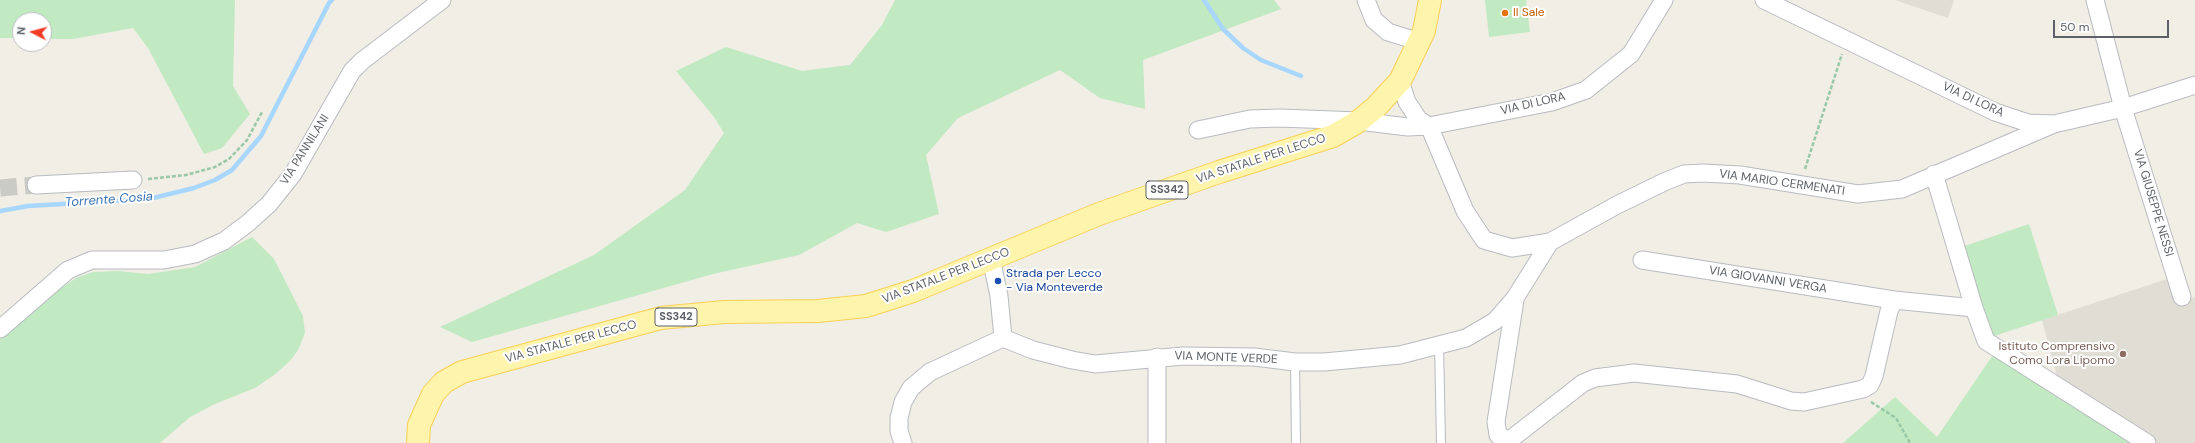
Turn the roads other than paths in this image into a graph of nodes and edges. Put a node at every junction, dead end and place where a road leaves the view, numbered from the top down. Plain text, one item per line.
1 (442, 0) edge
2 (1366, 0) edge
3 (1430, 0) edge
4 (1664, 0) edge
5 (1764, 0) edge
6 (2094, 0) edge
7 (1420, 42) junction
8 (1400, 82) junction
9 (2195, 86) edge
10 (2123, 108) junction
11 (1359, 121) junction
12 (2054, 124) junction
13 (1429, 126) junction
14 (1198, 130) dead end
15 (1934, 174) junction
16 (133, 180) road end
17 (36, 185) tunnel mouth
18 (1550, 242) junction
19 (991, 258) junction
20 (1642, 260) dead end
21 (2182, 297) dead end
22 (1515, 298) junction
23 (1894, 300) junction
24 (1974, 308) junction
25 (0, 329) edge
26 (1003, 338) junction
27 (1439, 344) junction
28 (1157, 357) junction
29 (1295, 362) junction
30 (418, 443) edge
31 (903, 443) edge
32 (1157, 443) edge
33 (1296, 443) edge
34 (1441, 443) edge
35 (2147, 443) edge

1 - 25 street, VIA PANNILANI
2 - 7 street
3 - 7 main road, VIA STATALE PER LECCO / SS342
4 - 13 street, VIA DI LORA
5 - 12 street, VIA DI LORA
6 - 10 street, VIA GIUSEPPE NESSI
7 - 8 main road, VIA STATALE PER LECCO / SS342
8 - 11 main road, VIA STATALE PER LECCO / SS342
8 - 13 street
9 - 10 street, VIA DI LORA
10 - 12 street, VIA DI LORA
10 - 21 street, VIA GIUSEPPE NESSI
11 - 13 street, VIA DI LORA
11 - 14 street, VIA DI LORA
11 - 19 main road, VIA STATALE PER LECCO / SS342
12 - 15 street, VIA MARIO CERMENATI
13 - 18 street
15 - 18 street, VIA MARIO CERMENATI
15 - 24 street
16 - 17 street
18 - 22 street, VIA MARIO CERMENATI
19 - 26 street
19 - 30 main road, VIA STATALE PER LECCO / SS342
20 - 23 street, VIA GIOVANNI VERGA
22 - 23 street
22 - 27 street, VIA MARIO CERMENATI
23 - 24 street, VIA GIOVANNI VERGA
24 - 35 street
26 - 28 street, VIA MONTE VERDE
26 - 31 street
27 - 29 street, VIA MONTE VERDE
27 - 34 lane
28 - 29 street, VIA MONTE VERDE
28 - 32 street, VIA MONTE VERDE
29 - 33 lane, VIA MONTE VERDE

